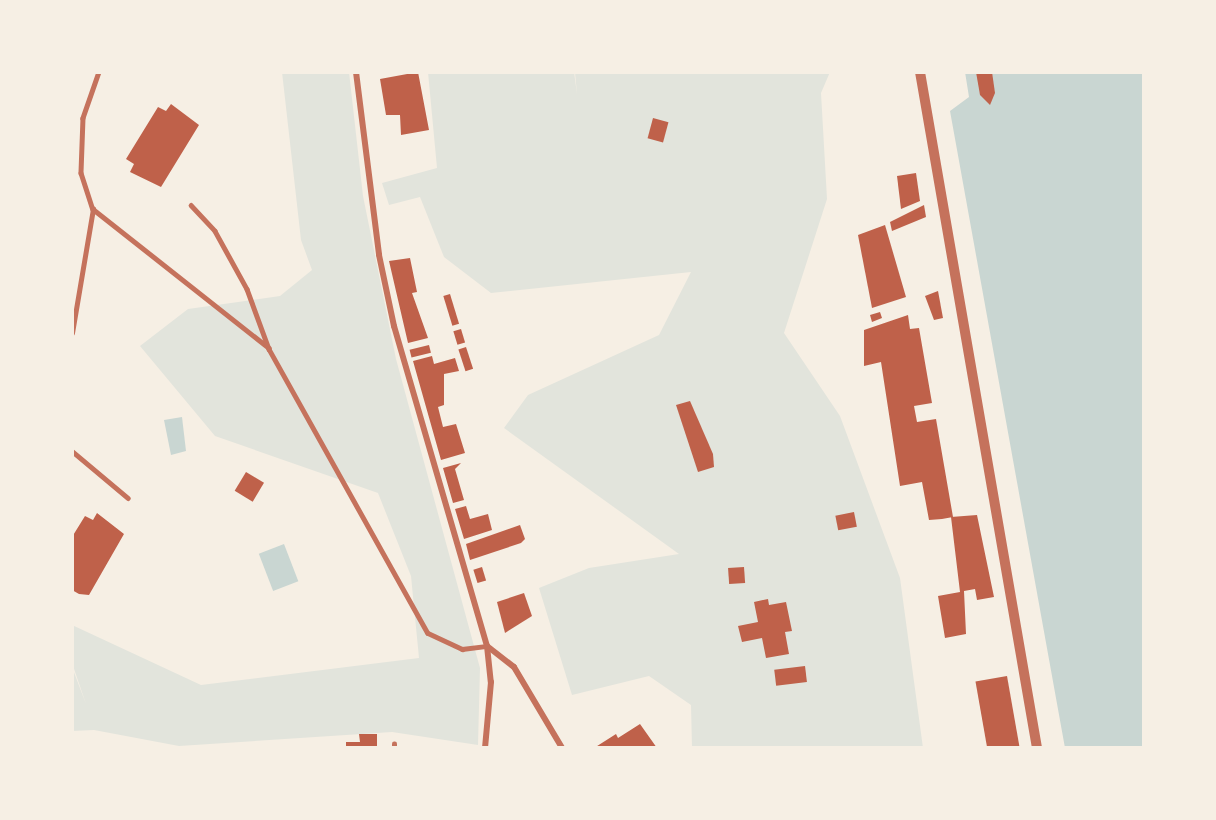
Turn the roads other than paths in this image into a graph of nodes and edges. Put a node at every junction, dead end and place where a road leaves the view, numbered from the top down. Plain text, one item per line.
1 (99, 72) edge
2 (356, 72) edge
3 (920, 72) edge
4 (191, 204) dead end
5 (93, 209) junction
6 (72, 333) edge
7 (270, 349) junction
8 (72, 451) edge
9 (128, 498) dead end
10 (487, 645) junction
11 (215, 748) edge
12 (222, 748) edge
13 (485, 748) edge
14 (562, 748) edge
15 (1037, 748) edge

1 - 5 lane
2 - 10 street
3 - 15 street
4 - 7 lane
5 - 6 lane
5 - 7 lane
7 - 10 lane
8 - 9 lane
10 - 13 street
10 - 14 street
11 - 12 lane

